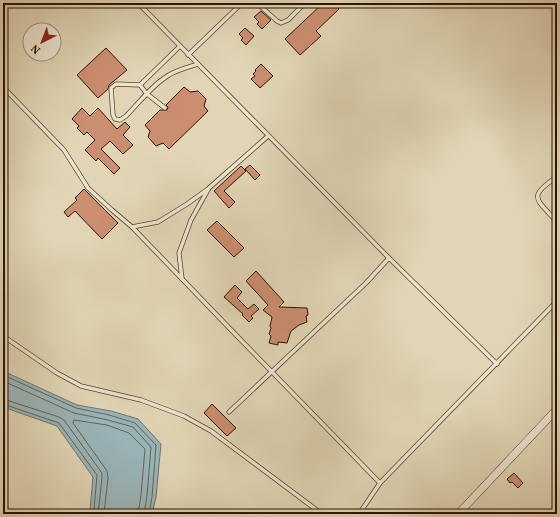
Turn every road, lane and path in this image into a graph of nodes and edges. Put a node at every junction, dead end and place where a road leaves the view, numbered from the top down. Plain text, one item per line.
1 (138, 3) edge
2 (242, 3) edge
3 (257, 3) edge
4 (305, 3) edge
5 (180, 46) junction
6 (188, 55) junction
7 (198, 64) junction
8 (140, 85) junction
9 (3, 86) edge
10 (147, 94) junction
11 (165, 108) dead end
12 (268, 136) junction
13 (557, 177) edge
14 (209, 188) junction
15 (557, 222) edge
16 (132, 227) junction
17 (389, 258) junction
18 (182, 279) junction
19 (557, 301) edge
20 (3, 336) edge
21 (497, 364) junction
22 (272, 372) junction
23 (557, 409) edge
24 (229, 412) dead end
25 (380, 483) junction
26 (322, 514) edge
27 (359, 514) edge
28 (458, 514) edge

1 - 5 lane
2 - 6 lane
3 - 4 lane
5 - 6 lane
5 - 8 lane
6 - 7 lane
7 - 10 lane
7 - 12 lane
8 - 10 lane
8 - 10 lane
9 - 16 lane
10 - 11 lane
12 - 14 lane
12 - 17 lane
13 - 15 lane
14 - 16 lane
14 - 18 lane
16 - 18 lane
17 - 21 lane
17 - 22 lane
18 - 22 lane
19 - 21 lane
20 - 26 lane
21 - 25 lane
22 - 24 lane
22 - 25 lane
23 - 28 street
25 - 27 lane

